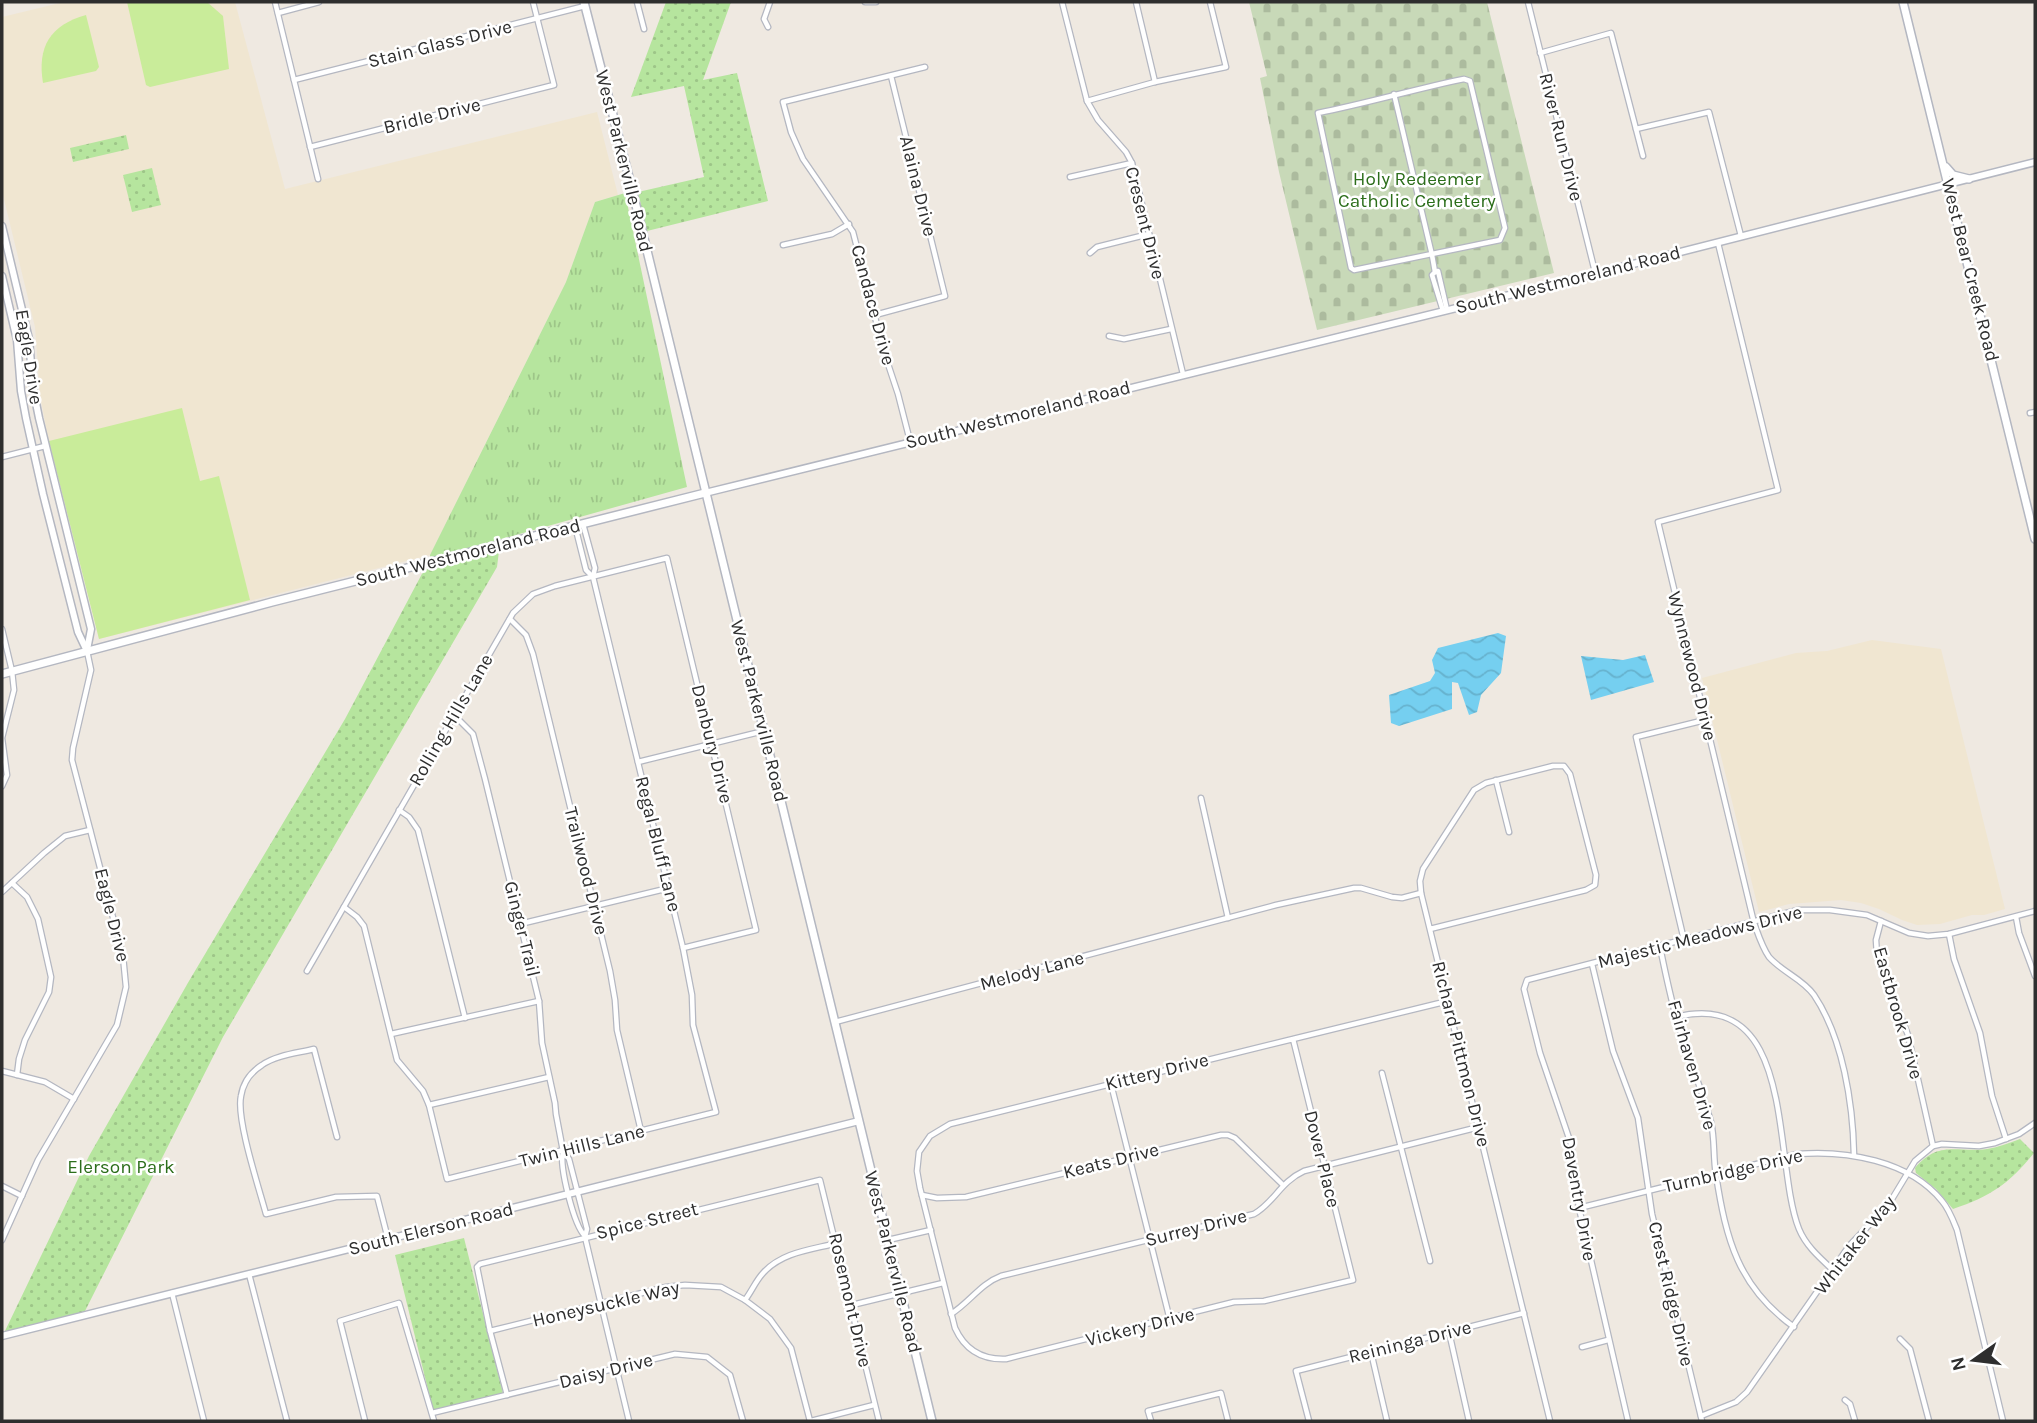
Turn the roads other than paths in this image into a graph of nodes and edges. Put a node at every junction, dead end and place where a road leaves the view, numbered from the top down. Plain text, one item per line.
1 (275, 2) edge
2 (319, 2) edge
3 (533, 2) edge
4 (637, 2) edge
5 (770, 2) edge
6 (865, 2) edge
7 (876, 2) edge
8 (1062, 2) edge
9 (1136, 2) edge
10 (1210, 2) edge
11 (1528, 2) edge
12 (1903, 2) edge
13 (585, 4) edge
14 (278, 13) junction
15 (537, 19) junction
16 (768, 27) dead end
17 (644, 29) dead end
18 (1540, 53) junction
19 (925, 67) dead end
20 (891, 76) junction
21 (294, 80) junction
22 (1156, 82) junction
23 (1394, 94) junction
24 (1087, 101) junction
25 (1636, 130) junction
26 (310, 147) junction
27 (1643, 156) dead end
28 (1942, 160) junction
29 (2035, 162) edge
30 (1132, 163) junction
31 (1070, 177) dead end
32 (318, 179) dead end
33 (1969, 179) junction
34 (1949, 184) junction
35 (849, 224) junction
36 (2, 226) edge
37 (1149, 234) junction
38 (1741, 236) junction
39 (1718, 243) junction
40 (783, 245) dead end
41 (1090, 253) dead end
42 (1432, 254) junction
43 (1595, 272) junction
44 (13, 274) junction
45 (2, 277) edge
46 (1445, 311) junction
47 (875, 315) junction
48 (1171, 329) junction
49 (1109, 336) dead end
50 (1182, 374) junction
51 (910, 441) junction
52 (46, 446) junction
53 (33, 449) junction
54 (2, 457) edge
55 (705, 492) junction
56 (579, 525) junction
57 (2035, 539) edge
58 (667, 558) joint
59 (593, 577) junction
60 (510, 619) junction
61 (2, 629) edge
62 (87, 650) junction
63 (12, 671) junction
64 (2, 674) edge
65 (454, 715) junction
66 (1705, 720) junction
67 (764, 731) junction
68 (712, 744) junction
69 (638, 762) junction
70 (1496, 780) junction
71 (2, 786) edge
72 (1201, 798) dead end
73 (399, 810) junction
74 (90, 830) junction
75 (1508, 832) dead end
76 (12, 883) junction
77 (669, 888) junction
78 (2, 892) edge
79 (1421, 893) junction
80 (595, 906) junction
81 (344, 907) junction
82 (2035, 911) edge
83 (2016, 917) junction
84 (1228, 918) junction
85 (1881, 921) junction
86 (1754, 923) junction
87 (520, 924) junction
88 (1430, 929) junction
89 (1949, 934) junction
90 (1684, 940) junction
91 (1660, 947) junction
92 (683, 948) junction
93 (1592, 964) junction
94 (307, 971) dead end
95 (2035, 976) edge
96 (1527, 980) joint
97 (539, 1001) junction
98 (1448, 1001) junction
99 (1676, 1017) junction
100 (465, 1018) junction
101 (835, 1022) junction
102 (391, 1034) junction
103 (1293, 1039) junction
104 (2, 1071) edge
105 (1382, 1073) dead end
106 (17, 1075) junction
107 (549, 1077) junction
108 (1111, 1084) junction
109 (74, 1099) junction
110 (429, 1105) junction
111 (716, 1112) joint
112 (859, 1121) junction
113 (2035, 1123) edge
114 (1479, 1127) junction
115 (641, 1131) junction
116 (337, 1137) dead end
117 (2006, 1139) junction
118 (1933, 1146) junction
119 (1401, 1147) junction
120 (563, 1151) junction
121 (1854, 1155) junction
122 (1129, 1157) junction
123 (1784, 1157) junction
124 (1324, 1166) junction
125 (1716, 1173) junction
126 (1907, 1173) junction
127 (820, 1180) joint
128 (1283, 1185) junction
129 (2, 1186) edge
130 (1648, 1191) junction
131 (577, 1192) junction
132 (569, 1194) junction
133 (922, 1195) junction
134 (22, 1196) junction
135 (1579, 1208) junction
136 (931, 1230) junction
137 (585, 1237) junction
138 (1149, 1239) junction
139 (2, 1240) edge
140 (388, 1240) junction
141 (887, 1240) junction
142 (836, 1244) junction
143 (1430, 1261) dead end
144 (1833, 1269) junction
145 (249, 1274) junction
146 (1353, 1280) joint
147 (943, 1283) junction
148 (172, 1293) junction
149 (900, 1294) junction
150 (744, 1300) junction
151 (601, 1304) junction
152 (852, 1305) junction
153 (1524, 1313) junction
154 (951, 1314) junction
155 (1170, 1320) junction
156 (1794, 1327) junction
157 (490, 1331) junction
158 (1449, 1332) junction
159 (2, 1336) edge
160 (1900, 1339) dead end
161 (1608, 1340) junction
162 (1582, 1347) dead end
163 (1371, 1352) junction
164 (615, 1368) junction
165 (507, 1395) junction
166 (1845, 1400) dead end
167 (874, 1405) junction
168 (432, 1413) junction
169 (1702, 1418) edge
170 (204, 1421) edge
171 (287, 1421) edge
172 (365, 1421) edge
173 (434, 1421) edge
174 (629, 1421) edge
175 (743, 1421) edge
176 (811, 1421) edge
177 (878, 1421) edge
178 (932, 1421) edge
179 (1151, 1421) edge
180 (1228, 1421) edge
181 (1309, 1421) edge
182 (1387, 1421) edge
183 (1469, 1421) edge
184 (1550, 1421) edge
185 (1628, 1421) edge
186 (1855, 1421) edge
187 (1929, 1421) edge
188 (2002, 1421) edge

1 - 14 street
2 - 14 street
3 - 15 street
4 - 17 street
5 - 16 street
6 - 7 street
8 - 24 street, Cresent Drive
9 - 22 street
10 - 22 street
11 - 18 street, River Run Drive
12 - 28 main road, West Bear Creek Road
13 - 15 street, Stain Glass Drive
13 - 55 main road, West Parkerville Road
14 - 21 street
15 - 21 street, Stain Glass Drive
15 - 26 street, Bridle Drive
18 - 25 street
18 - 43 street, River Run Drive
19 - 20 street
20 - 35 street, Candace Drive
20 - 47 street, Alaina Drive
21 - 26 street
22 - 24 street
23 - 42 street
23 - 42 street
23 - 42 street
24 - 30 street, Cresent Drive
25 - 27 street
25 - 38 street
26 - 32 street
28 - 33 main road
28 - 34 main road, West Bear Creek Road
29 - 33 street, South Westmoreland Road
30 - 31 street
30 - 37 street, Cresent Drive
33 - 34 street, South Westmoreland Road
34 - 38 street, South Westmoreland Road
34 - 57 main road, West Bear Creek Road
35 - 40 street
35 - 47 street, Candace Drive
36 - 44 street, Eagle Drive
37 - 41 street
37 - 48 street, Cresent Drive
38 - 39 street, South Westmoreland Road
39 - 43 street, South Westmoreland Road
39 - 66 street, Wynnewood Drive
42 - 46 street
43 - 46 street, South Westmoreland Road
44 - 45 street
44 - 52 street, Eagle Drive
45 - 53 street, Eagle Drive
46 - 50 street, South Westmoreland Road
47 - 51 street, Candace Drive
48 - 49 street
48 - 50 street, Cresent Drive
50 - 51 street, South Westmoreland Road
51 - 55 street, South Westmoreland Road
52 - 53 street
52 - 62 street, Eagle Drive
53 - 54 street
53 - 62 street, Eagle Drive
55 - 56 main road, South Westmoreland Road
55 - 67 main road, West Parkerville Road
56 - 59 street, Regal Bluff Lane
56 - 62 main road, South Westmoreland Road
58 - 59 street, Rolling Hills Lane
58 - 68 street, Danbury Drive
59 - 60 street, Rolling Hills Lane
59 - 69 street, Regal Bluff Lane
60 - 65 street, Rolling Hills Lane
60 - 80 street, Trailwood Drive
61 - 63 street
62 - 63 main road, South Westmoreland Road
62 - 74 street, Eagle Drive
63 - 64 main road, South Westmoreland Road
63 - 71 street
65 - 73 street, Rolling Hills Lane
65 - 87 street, Ginger Trail
66 - 86 street, Wynnewood Drive
66 - 90 street
67 - 68 street
67 - 101 main road, West Parkerville Road
68 - 69 street
68 - 92 street, Danbury Drive
69 - 77 street, Regal Bluff Lane
70 - 75 street
70 - 79 street, Richard Pittmon Drive
70 - 88 street, Richard Pittmon Drive
72 - 84 street
73 - 81 street, Rolling Hills Lane
73 - 100 street
74 - 76 street
74 - 109 street, Eagle Drive
76 - 78 street
76 - 106 street
77 - 80 street
77 - 92 street, Regal Bluff Lane
79 - 84 street, Melody Lane
79 - 88 street, Richard Pittmon Drive
80 - 87 street
80 - 115 street, Trailwood Drive
81 - 94 street, Rolling Hills Lane
81 - 102 street
82 - 83 street, Majestic Meadows Drive
83 - 89 street, Majestic Meadows Drive
83 - 95 street
84 - 101 street, Melody Lane
85 - 86 street, Majestic Meadows Drive
85 - 89 street, Majestic Meadows Drive
85 - 118 street, Eastbrook Drive
86 - 90 street, Majestic Meadows Drive
86 - 121 street, Wynnewood Drive
87 - 97 street, Ginger Trail
88 - 98 street, Richard Pittmon Drive
89 - 117 street
90 - 91 street, Majestic Meadows Drive
91 - 93 street, Majestic Meadows Drive
91 - 99 street, Fairhaven Drive
92 - 111 street, Regal Bluff Lane
93 - 96 street, Majestic Meadows Drive
93 - 130 street, Crest Ridge Drive
96 - 135 street, Daventry Drive
97 - 100 street
97 - 107 street, Ginger Trail
98 - 103 street, Kittery Drive
98 - 114 street, Richard Pittmon Drive
99 - 123 street
99 - 125 street, Fairhaven Drive
100 - 102 street
101 - 112 main road, West Parkerville Road
102 - 110 street
103 - 108 street, Kittery Drive
103 - 124 street, Dover Place
104 - 106 street
105 - 119 street
106 - 109 street
107 - 110 street
107 - 120 street, Ginger Trail
108 - 122 street
108 - 133 street, Kittery Drive
109 - 134 street, Eagle Drive
110 - 120 street, Twin Hills Lane
111 - 115 street, Twin Hills Lane
112 - 131 street, South Elerson Road
112 - 141 main road, West Parkerville Road
113 - 117 street
114 - 119 street, Surrey Drive
114 - 153 street, Richard Pittmon Drive
115 - 120 street, Twin Hills Lane
116 - 140 street
117 - 118 street
118 - 126 street, Whitaker Way
119 - 124 street, Surrey Drive
119 - 143 street
120 - 131 street, Ginger Trail
120 - 132 street, Ginger Trail
121 - 123 street, Turnbridge Drive
121 - 126 street, Turnbridge Drive
122 - 128 street, Keats Drive
122 - 133 street, Keats Drive
122 - 138 street
123 - 125 street, Turnbridge Drive
123 - 144 street
124 - 128 street, Surrey Drive
124 - 146 street, Dover Place
125 - 130 street, Turnbridge Drive
125 - 156 street, Fairhaven Drive
126 - 144 street, Whitaker Way
126 - 188 street, Turnbridge Drive
127 - 137 street, Spice Street
127 - 142 street, Rosemont Drive
128 - 138 street, Surrey Drive
129 - 134 street
130 - 135 street, Turnbridge Drive
130 - 169 street, Crest Ridge Drive
131 - 132 street, South Elerson Road
131 - 137 street, Ginger Trail
132 - 137 street, Ginger Trail
132 - 140 street, South Elerson Road
133 - 136 street, Vickery Drive
134 - 139 street, Eagle Drive
135 - 161 street, Daventry Drive
136 - 141 street
136 - 147 street, Vickery Drive
137 - 151 street, Ginger Trail
137 - 157 street, Spice Street
138 - 154 street, Surrey Drive
138 - 155 street
140 - 145 street, South Elerson Road
141 - 149 main road, West Parkerville Road
142 - 150 street
142 - 152 street, Rosemont Drive
144 - 156 street, Whitaker Way
145 - 148 street, South Elerson Road
145 - 171 street
146 - 155 street, Vickery Drive
147 - 149 street
147 - 154 street, Vickery Drive
148 - 159 street, South Elerson Road
148 - 170 street
149 - 152 street
149 - 178 main road, West Parkerville Road
150 - 151 street, Honeysuckle Way
150 - 176 street, Honeysuckle Way
151 - 157 street, Honeysuckle Way
151 - 164 street, Ginger Trail
152 - 167 street, Rosemont Drive
153 - 158 street, Reininga Drive
153 - 184 street, Richard Pittmon Drive
154 - 155 street, Vickery Drive
156 - 169 street, Whitaker Way
157 - 165 street
158 - 163 street, Reininga Drive
158 - 183 street
160 - 187 street
161 - 162 street
161 - 185 street, Daventry Drive
163 - 181 street, Reininga Drive
163 - 182 street
164 - 165 street, Daisy Drive
164 - 174 street, Ginger Trail
164 - 175 street, Daisy Drive
165 - 168 street, Daisy Drive
166 - 186 street
167 - 176 street
167 - 177 street, Rosemont Drive
168 - 172 street
168 - 173 street
179 - 180 street

